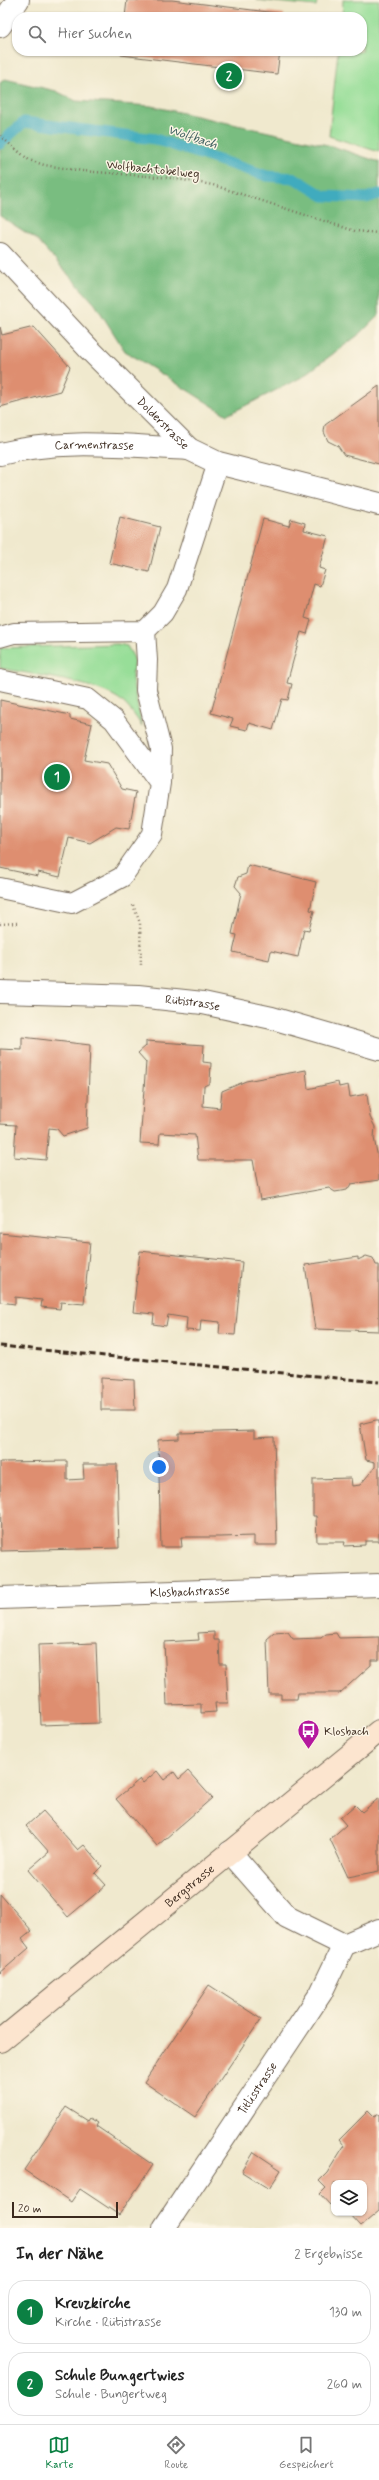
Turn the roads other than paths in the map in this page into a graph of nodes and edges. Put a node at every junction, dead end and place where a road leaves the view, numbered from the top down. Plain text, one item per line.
1 (18, 0) edge
2 (0, 26) edge
3 (0, 254) edge
4 (189, 449) junction
5 (0, 454) edge
6 (218, 463) junction
7 (379, 504) edge
8 (145, 631) junction
9 (0, 637) edge
10 (0, 680) edge
11 (160, 783) junction
12 (0, 888) edge
13 (0, 992) edge
14 (379, 1050) edge
15 (379, 1585) edge
16 (0, 1598) edge
17 (379, 1731) edge
18 (230, 1852) junction
19 (379, 1930) edge
20 (344, 1945) junction
21 (0, 2041) edge
22 (164, 2228) edge

1 - 2 street
3 - 4 street, Dolderstrasse
4 - 5 street, Carmenstrasse
4 - 6 street, Dolderstrasse
6 - 7 street, Dolderstrasse
6 - 8 lane
8 - 9 lane
8 - 11 lane
10 - 11 lane
11 - 12 lane
13 - 14 street, Rütistrasse
15 - 16 street, Klosbachstrasse
17 - 18 main road, Bergstrasse
18 - 20 street
18 - 21 main road, Bergstrasse
19 - 20 street
20 - 22 street, Titlisstrasse

